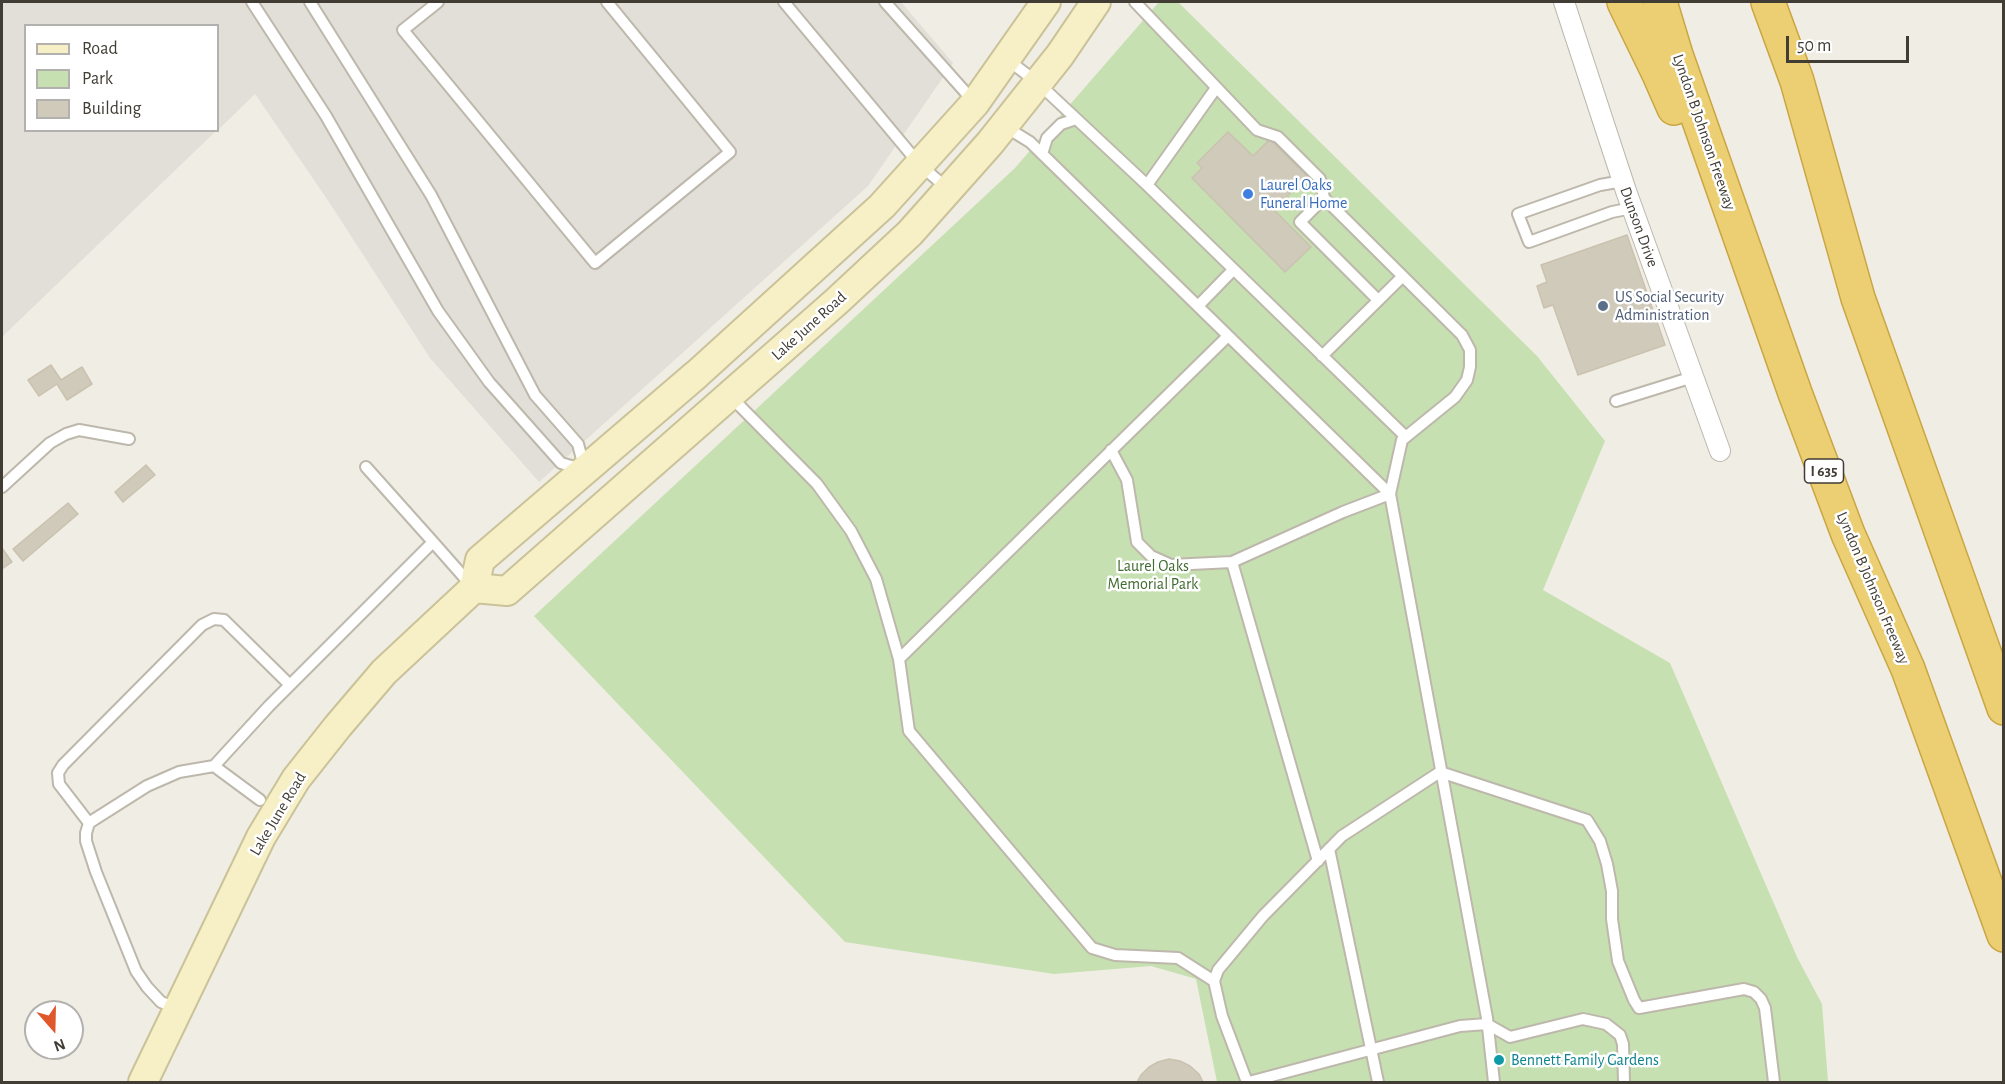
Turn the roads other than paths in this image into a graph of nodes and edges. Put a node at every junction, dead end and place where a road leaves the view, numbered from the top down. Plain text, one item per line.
1 (252, 2) edge
2 (310, 2) edge
3 (438, 2) edge
4 (607, 2) edge
5 (784, 2) edge
6 (885, 2) edge
7 (1046, 2) edge
8 (1096, 2) edge
9 (1136, 2) edge
10 (1564, 2) edge
11 (1624, 2) edge
12 (1660, 2) edge
13 (1768, 2) edge
14 (1776, 2) edge
15 (1006, 59) junction
16 (1797, 81) junction
17 (1038, 83) junction
18 (1216, 88) junction
19 (975, 103) junction
20 (1076, 119) junction
21 (1004, 126) junction
22 (1042, 154) junction
23 (920, 165) junction
24 (1623, 181) junction
25 (1147, 185) junction
26 (949, 190) junction
27 (1324, 198) junction
28 (1632, 208) junction
29 (1233, 270) junction
30 (1402, 277) junction
31 (1378, 300) junction
32 (1198, 306) junction
33 (1228, 336) junction
34 (1322, 356) junction
35 (1693, 377) junction
36 (1795, 393) junction
37 (730, 396) junction
38 (1616, 401) dead end
39 (1406, 437) junction
40 (129, 439) dead end
41 (1111, 450) junction
42 (1720, 451) dead end
43 (366, 467) dead end
44 (585, 470) junction
45 (2, 487) edge
46 (1390, 494) junction
47 (611, 500) junction
48 (433, 542) junction
49 (1232, 562) junction
50 (474, 588) junction
51 (900, 659) junction
52 (290, 685) junction
53 (2004, 708) edge
54 (214, 766) junction
55 (1440, 772) junction
56 (260, 800) dead end
57 (89, 823) junction
58 (1329, 849) junction
59 (1318, 861) junction
60 (2004, 935) edge
61 (1214, 981) junction
62 (179, 1009) junction
63 (1487, 1024) junction
64 (1370, 1049) junction
65 (143, 1083) edge
66 (1248, 1083) edge
67 (1378, 1083) edge
68 (1494, 1083) edge
69 (1624, 1083) edge
70 (1774, 1083) edge

1 - 44 lane
2 - 44 lane
3 - 4 lane
5 - 23 lane
6 - 19 lane
7 - 15 main road
8 - 17 main road, Lake June Road
9 - 18 lane
10 - 24 street, Dunson Drive
11 - 36 highway
12 - 36 highway, Lyndon B Johnson Freeway / I 635
13 - 16 highway
14 - 16 highway
15 - 17 lane
15 - 19 main road
16 - 53 highway
17 - 20 lane
17 - 21 main road, Lake June Road
18 - 25 lane
18 - 27 lane
19 - 21 main road
19 - 23 main road
20 - 22 lane
20 - 25 lane
21 - 22 lane
21 - 26 main road, Lake June Road
22 - 32 lane
23 - 26 lane
23 - 44 main road
24 - 28 street, Dunson Drive
24 - 28 lane
25 - 29 lane
26 - 37 main road, Lake June Road
27 - 30 lane
27 - 31 lane
28 - 35 street, Dunson Drive
29 - 32 lane
29 - 34 lane
30 - 31 lane
30 - 39 lane
31 - 34 lane
32 - 33 lane
33 - 41 lane
33 - 46 lane
34 - 39 lane
35 - 38 lane
35 - 42 street, Dunson Drive
36 - 60 highway, Lyndon B Johnson Freeway / I 635
37 - 47 main road, Lake June Road
37 - 51 lane
39 - 46 lane
40 - 45 lane
41 - 49 lane
41 - 51 lane
43 - 48 lane
44 - 47 main road
44 - 50 main road
46 - 49 lane
46 - 55 lane
47 - 50 main road, Lake June Road
48 - 50 lane
48 - 52 lane
49 - 59 lane
50 - 62 main road, Lake June Road
51 - 61 lane
52 - 54 lane
52 - 57 lane
54 - 56 lane
54 - 57 lane
55 - 58 lane
55 - 63 lane
55 - 70 lane
57 - 62 lane
58 - 59 lane
58 - 64 lane
59 - 61 lane
61 - 66 lane
62 - 65 main road, Lake June Road
63 - 64 lane
63 - 68 lane
63 - 69 lane
64 - 66 lane
64 - 67 lane

